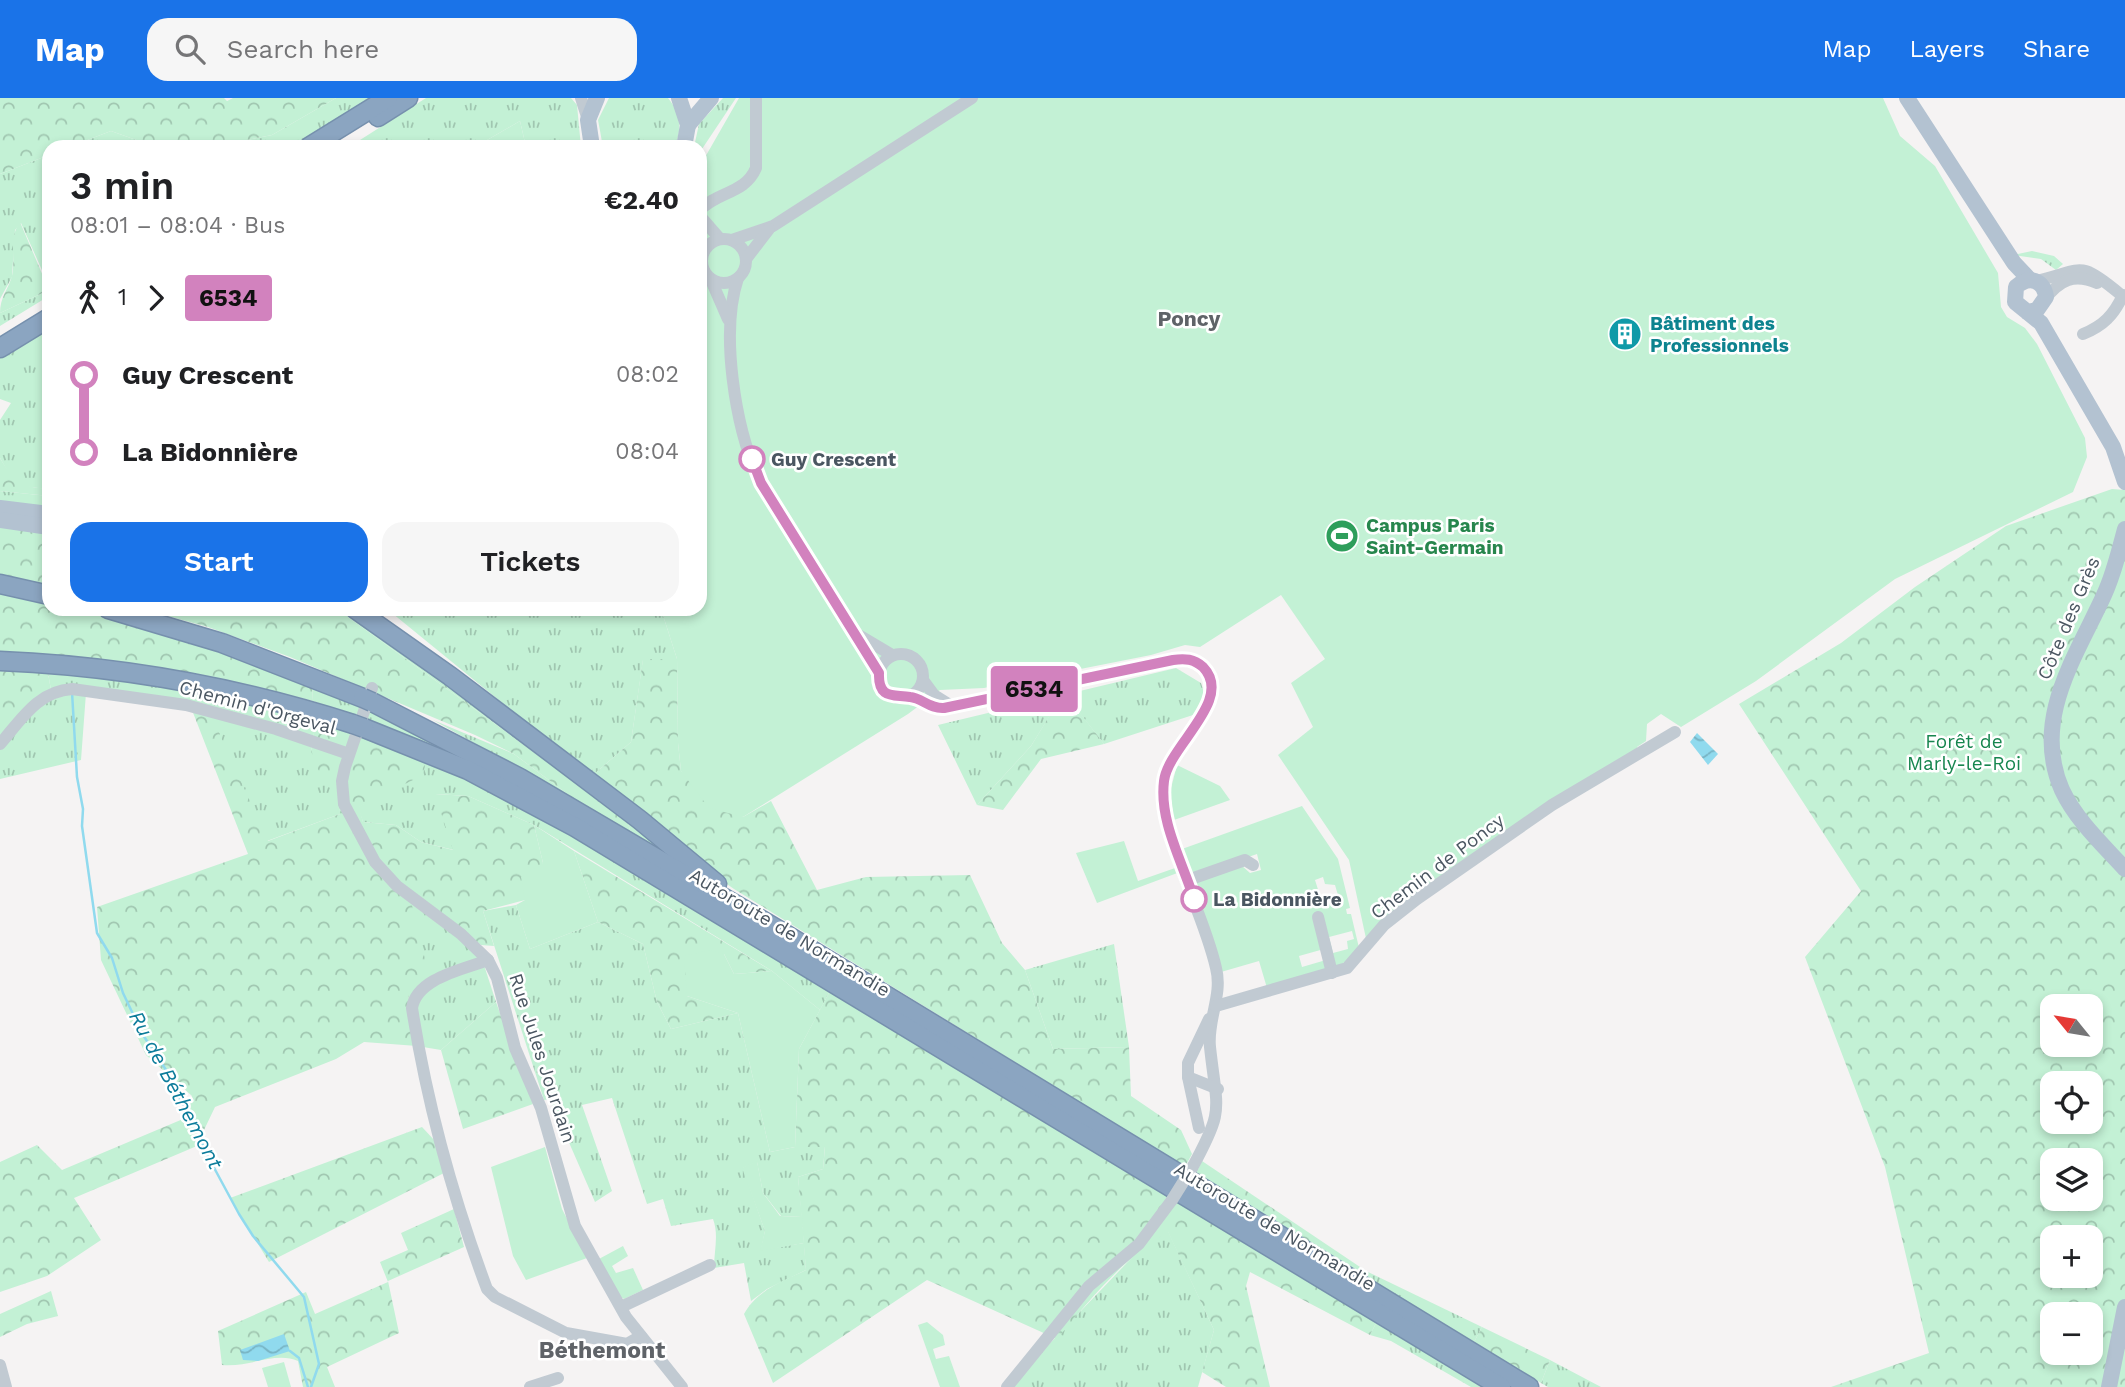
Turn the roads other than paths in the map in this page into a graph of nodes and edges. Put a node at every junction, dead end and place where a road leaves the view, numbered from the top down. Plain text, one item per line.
1 (388, 98) edge
2 (408, 98) edge
3 (581, 98) edge
4 (597, 98) edge
5 (679, 98) edge
6 (710, 98) edge
7 (756, 98) edge
8 (972, 98) edge
9 (1907, 98) edge
10 (588, 120) junction
11 (688, 125) junction
12 (320, 140) edge
13 (342, 140) edge
14 (590, 140) edge
15 (685, 140) edge
16 (707, 203) edge
17 (707, 222) edge
18 (773, 226) junction
19 (726, 239) junction
20 (707, 248) edge
21 (746, 260) junction
22 (707, 275) edge
23 (738, 278) junction
24 (711, 280) junction
25 (2028, 283) junction
26 (2123, 295) edge
27 (2045, 301) junction
28 (42, 309) edge
29 (2027, 312) junction
30 (42, 322) edge
31 (730, 326) junction
32 (2083, 334) dead end
33 (0, 335) edge
34 (0, 348) edge
35 (2125, 459) edge
36 (2125, 482) edge
37 (0, 508) edge
38 (42, 513) edge
39 (0, 520) edge
40 (42, 526) edge
41 (2125, 529) edge
42 (0, 584) edge
43 (42, 593) edge
44 (131, 616) edge
45 (365, 616) edge
46 (386, 616) edge
47 (854, 631) junction
48 (892, 655) junction
49 (0, 661) edge
50 (879, 673) junction
51 (450, 676) junction
52 (923, 680) junction
53 (369, 696) junction
54 (910, 696) junction
55 (950, 705) junction
56 (1675, 732) dead end
57 (0, 744) edge
58 (349, 754) junction
59 (1253, 865) dead end
60 (2125, 869) edge
61 (1188, 880) junction
62 (1318, 917) dead end
63 (782, 932) junction
64 (488, 960) junction
65 (1332, 973) junction
66 (1214, 1009) junction
67 (1188, 1077) junction
68 (1218, 1089) junction
69 (1199, 1128) dead end
70 (710, 1265) dead end
71 (621, 1307) junction
72 (2125, 1307) edge
73 (642, 1335) junction
74 (0, 1365) edge
75 (558, 1378) dead end
76 (6, 1387) edge
77 (530, 1387) edge
78 (682, 1387) edge
79 (1007, 1387) edge
80 (1501, 1387) edge
81 (1529, 1387) edge
82 (2109, 1387) edge

1 - 12 highway
2 - 13 highway
3 - 10 street
4 - 10 main road
5 - 11 main road
6 - 11 main road
7 - 16 street
8 - 18 street
9 - 25 main road
10 - 14 main road
11 - 15 main road
17 - 19 street
18 - 19 street
18 - 21 street
19 - 20 street
19 - 21 street
21 - 23 street
22 - 24 street
23 - 24 street
23 - 31 street
24 - 31 street
25 - 26 street
25 - 27 main road
25 - 29 main road
26 - 27 street
26 - 32 street
27 - 29 main road
27 - 35 main road
28 - 33 highway
29 - 36 main road
30 - 34 highway
31 - 47 street
37 - 38 main road
39 - 40 main road
41 - 60 main road, Côte des Grès
42 - 43 highway
44 - 53 highway, Autoroute de Normandie
45 - 51 highway
46 - 51 highway
47 - 48 street
47 - 50 street
48 - 50 street
48 - 52 street
49 - 80 highway, Autoroute de Normandie
50 - 54 street
51 - 63 highway
52 - 54 street
52 - 55 street
53 - 58 street, Rue Jules Jourdain
53 - 63 highway, Autoroute de Normandie
54 - 55 street
55 - 61 street
56 - 65 street, Chemin de Poncy
57 - 58 street, Chemin d'Orgeval
58 - 64 street, Rue Jules Jourdain
59 - 61 street
61 - 66 street
62 - 65 street
63 - 81 highway, Autoroute de Normandie
64 - 71 street, Rue Jules Jourdain
64 - 73 street
65 - 66 street, Chemin de Poncy
66 - 67 street
66 - 68 street
67 - 68 street
67 - 69 street
68 - 79 street, bridge
70 - 71 street
71 - 73 street, Rue Jules Jourdain
72 - 82 main road
73 - 78 street, Rue Jules Jourdain
74 - 76 street
75 - 77 street

